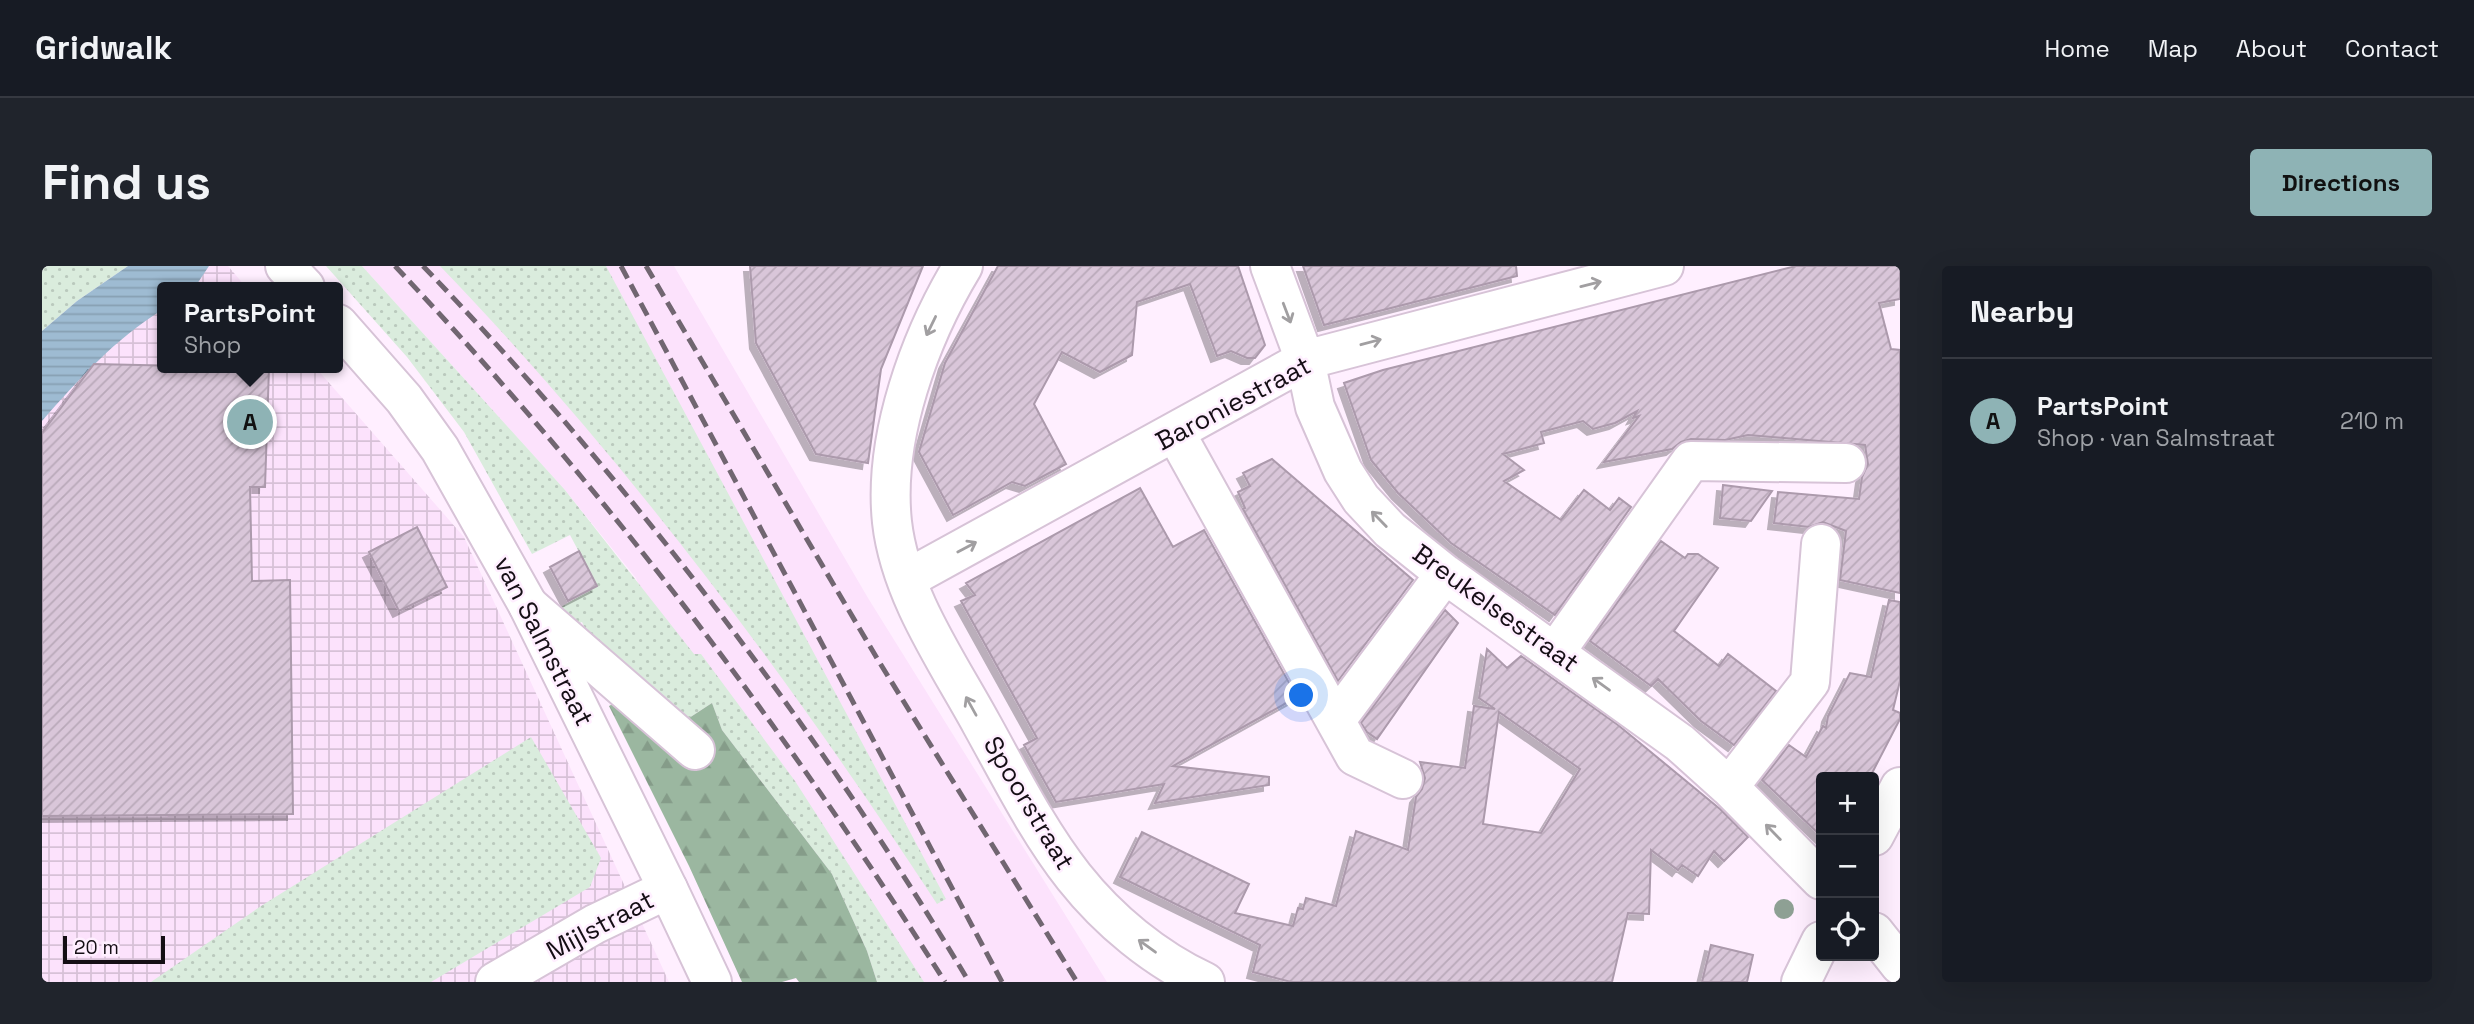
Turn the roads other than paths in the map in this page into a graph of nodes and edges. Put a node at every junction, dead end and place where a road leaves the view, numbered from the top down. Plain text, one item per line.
1 (285, 266) edge
2 (963, 266) edge
3 (1270, 266) edge
4 (1664, 266) edge
5 (300, 282) edge
6 (343, 330) edge
7 (1305, 360) junction
8 (1177, 434) junction
9 (1846, 463) dead end
10 (1821, 544) dead end
11 (1445, 574) junction
12 (907, 579) junction
13 (528, 605) junction
14 (1556, 651) junction
15 (1336, 720) junction
16 (695, 750) dead end
17 (1403, 779) dead end
18 (1730, 787) junction
19 (1900, 787) edge
20 (1875, 835) edge
21 (1816, 875) edge
22 (668, 889) junction
23 (1879, 938) edge
24 (1816, 951) edge
25 (1900, 965) edge
26 (495, 982) edge
27 (712, 982) edge
28 (1205, 982) edge
29 (1801, 982) edge

1 - 5 street
2 -> 12 street, Spoorstraat
3 -> 7 street, Breukelsestraat
7 -> 4 street, Baroniestraat
6 - 13 street, van Salmstraat
7 - 8 street, Baroniestraat
11 -> 7 street, Breukelsestraat
12 -> 8 street, Baroniestraat
8 - 15 street
9 - 14 street
10 - 18 street
11 - 14 street, Breukelsestraat
11 - 15 street
28 -> 12 street, Spoorstraat
13 - 16 street
13 - 22 street, van Salmstraat
18 -> 14 street, Breukelsestraat
15 - 17 street
21 -> 18 street, Breukelsestraat
19 - 20 street
22 - 26 street, Mijlstraat
22 - 27 street, van Salmstraat
23 - 25 street
24 - 29 street

